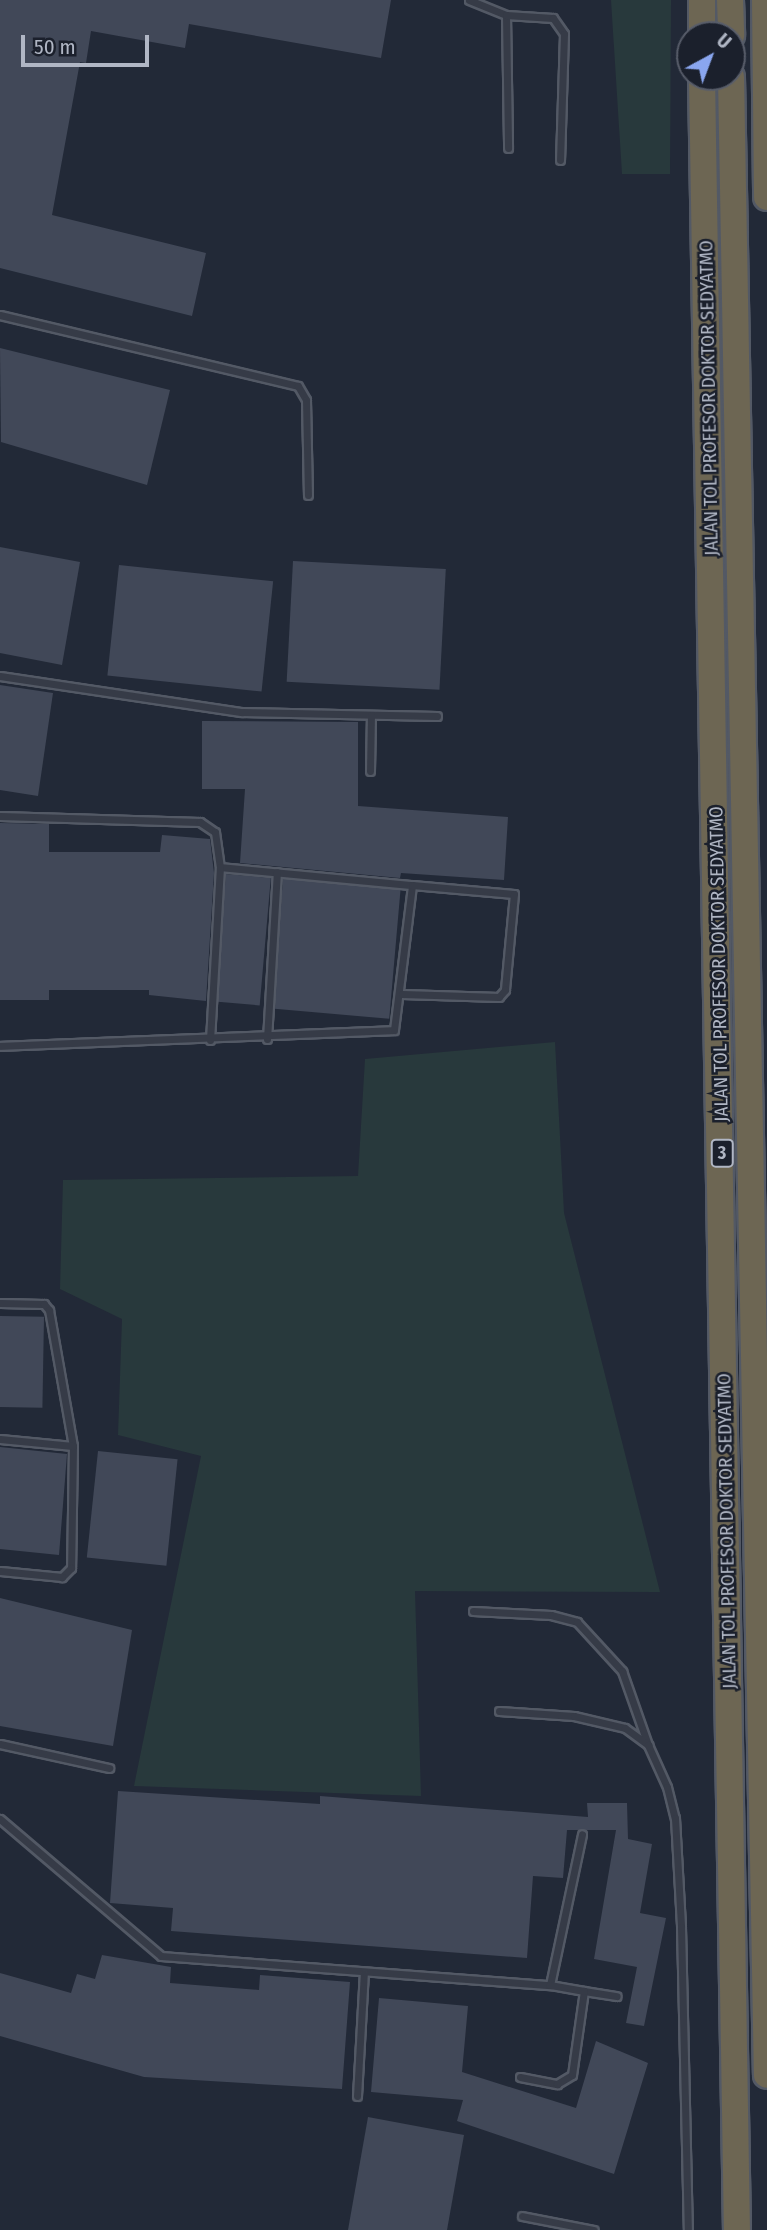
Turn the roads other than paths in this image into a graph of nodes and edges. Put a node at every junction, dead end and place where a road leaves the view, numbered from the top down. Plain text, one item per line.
1 (469, 0) edge
2 (702, 0) edge
3 (730, 0) edge
4 (765, 0) edge
5 (506, 15) junction
6 (702, 21) edge
7 (731, 21) edge
8 (702, 91) edge
9 (731, 91) edge
10 (508, 148) dead end
11 (560, 160) dead end
12 (767, 197) edge
13 (0, 315) edge
14 (308, 495) dead end
15 (0, 676) edge
16 (371, 715) junction
17 (438, 716) dead end
18 (370, 771) dead end
19 (0, 816) edge
20 (220, 867) junction
21 (277, 872) junction
22 (412, 885) junction
23 (402, 994) junction
24 (267, 1039) junction
25 (210, 1040) junction
26 (0, 1046) edge
27 (0, 1303) edge
28 (0, 1438) edge
29 (73, 1446) junction
30 (0, 1571) edge
31 (472, 1611) dead end
32 (499, 1711) dead end
33 (0, 1744) edge
34 (648, 1745) junction
35 (109, 1768) dead end
36 (0, 1819) edge
37 (582, 1834) dead end
38 (364, 1972) junction
39 (550, 1985) junction
40 (584, 1991) junction
41 (617, 1996) dead end
42 (767, 2075) edge
43 (520, 2077) dead end
44 (357, 2096) dead end
45 (522, 2216) dead end
46 (594, 2230) edge
47 (688, 2230) edge
48 (737, 2230) edge

1 - 5 lane
2 - 6 highway
3 - 7 highway
4 - 12 highway
5 - 10 lane
5 - 11 lane
8 - 48 highway, JALAN TOL PROFESOR DOKTOR SEDYATMO / 3
9 - 42 highway, JALAN TOL PROFESOR DOKTOR SEDYATMO / 3
13 - 14 lane
15 - 16 lane
16 - 17 lane
16 - 18 lane
19 - 20 lane
20 - 21 lane
20 - 25 lane
21 - 22 lane
21 - 24 lane
22 - 23 lane
22 - 23 lane
23 - 24 lane
24 - 25 lane
25 - 26 lane
27 - 29 lane
28 - 29 lane
29 - 30 lane
31 - 34 lane
32 - 34 lane
33 - 35 lane
34 - 47 lane
36 - 38 lane
37 - 39 lane
38 - 39 lane
38 - 44 lane
39 - 40 lane
40 - 41 lane
40 - 43 lane
45 - 46 lane

